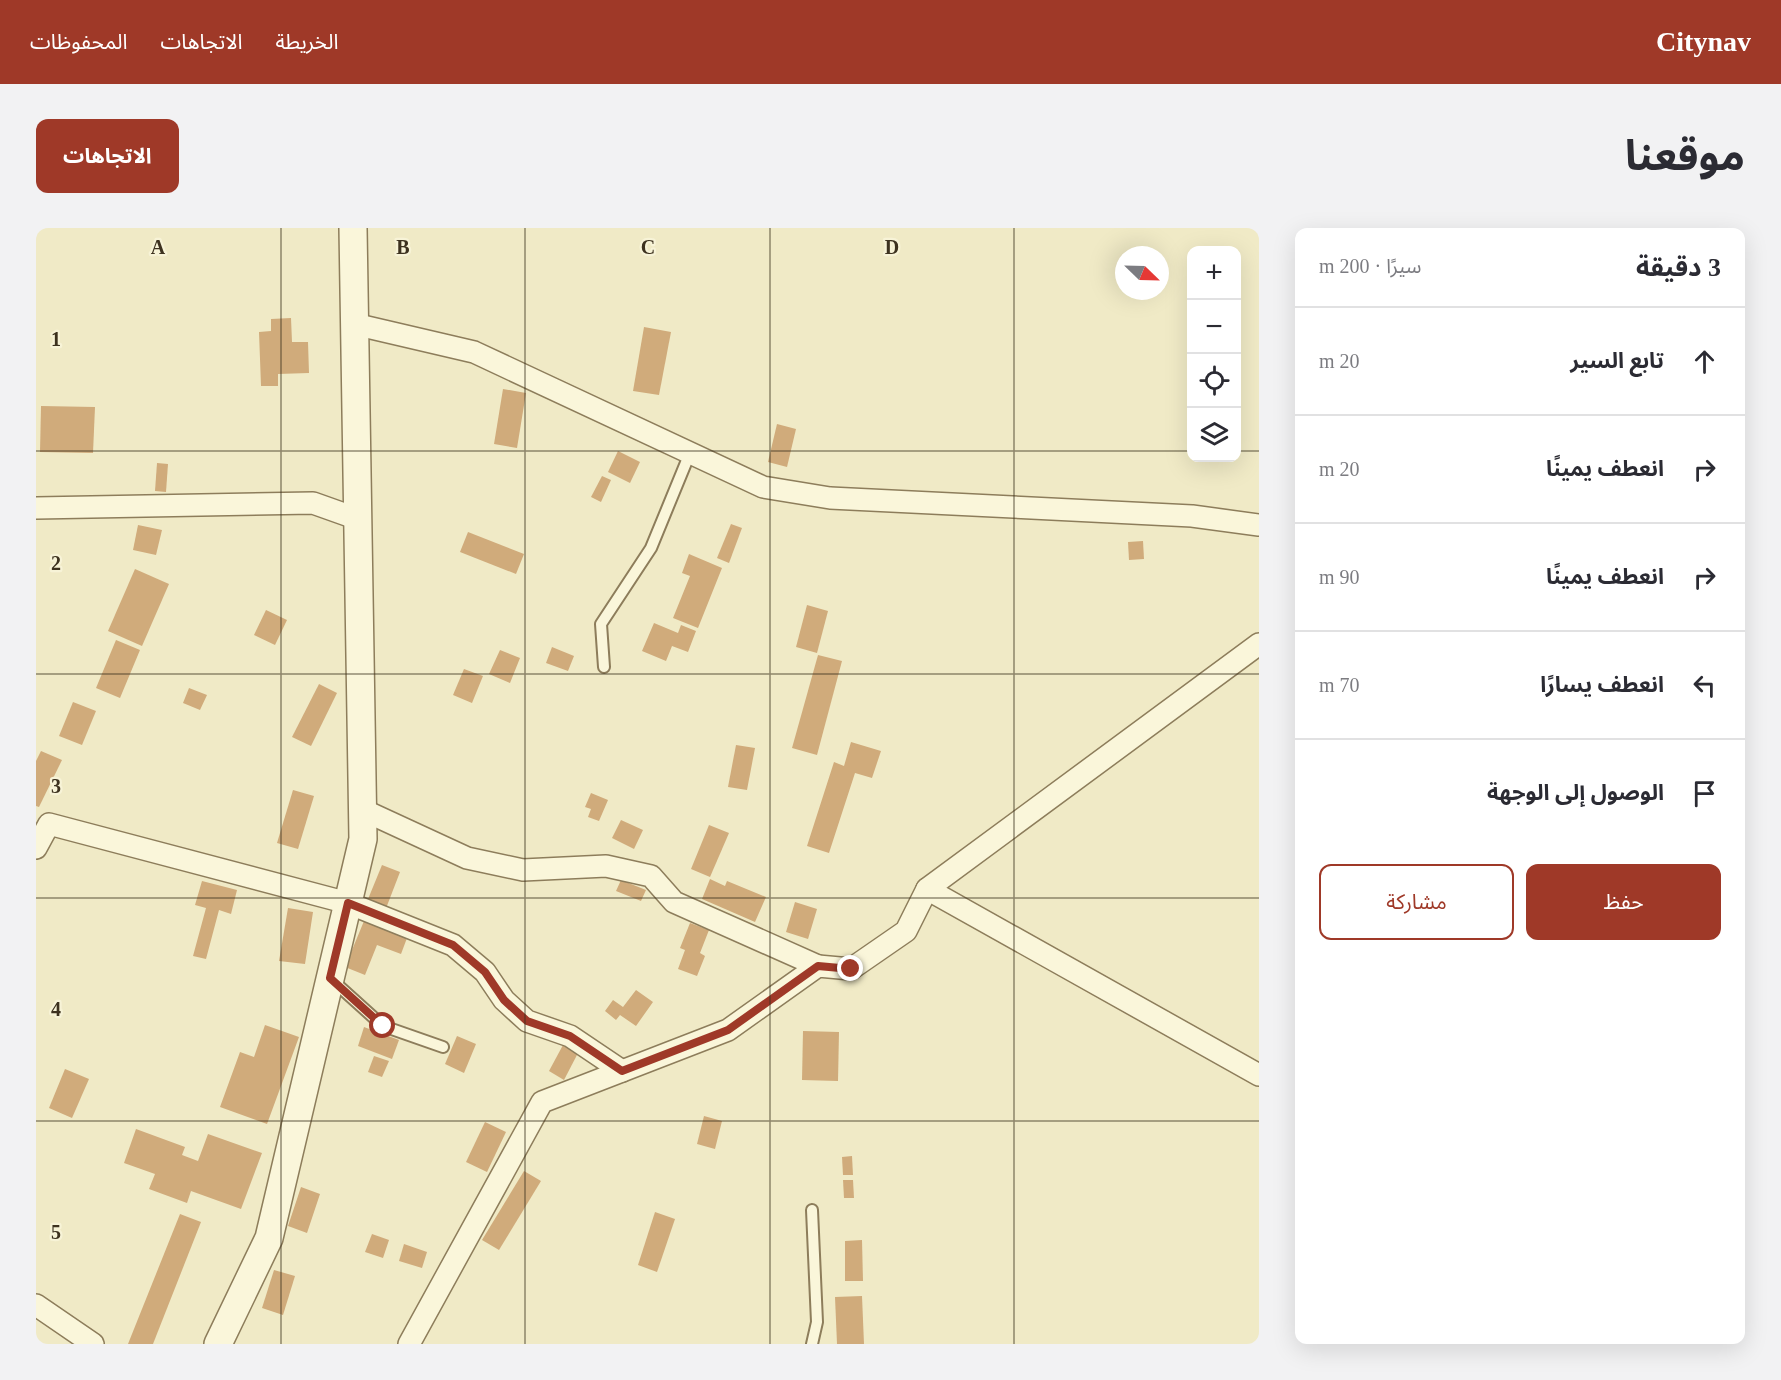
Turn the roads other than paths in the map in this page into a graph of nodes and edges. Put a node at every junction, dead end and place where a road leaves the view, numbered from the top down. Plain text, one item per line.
1 (353, 228) edge
2 (354, 324) junction
3 (690, 453) junction
4 (36, 508) edge
5 (358, 519) junction
6 (1259, 525) edge
7 (1259, 644) edge
8 (604, 668) dead end
9 (363, 810) junction
10 (36, 848) edge
11 (927, 889) junction
12 (348, 903) junction
13 (818, 966) junction
14 (330, 978) junction
15 (443, 1047) dead end
16 (622, 1071) junction
17 (1259, 1075) edge
18 (812, 1210) dead end
19 (36, 1305) edge
20 (93, 1344) edge
21 (218, 1344) edge
22 (409, 1344) edge
23 (812, 1344) edge

1 - 2 street
2 - 3 street
2 - 5 street
3 - 6 street
3 - 8 lane
4 - 5 street
5 - 9 street
7 - 11 street
9 - 12 street
9 - 13 street
10 - 12 street
11 - 13 street
11 - 17 street
12 - 14 street
12 - 16 street
13 - 16 street
14 - 15 lane
14 - 21 street
16 - 22 street
18 - 23 lane
19 - 20 street

